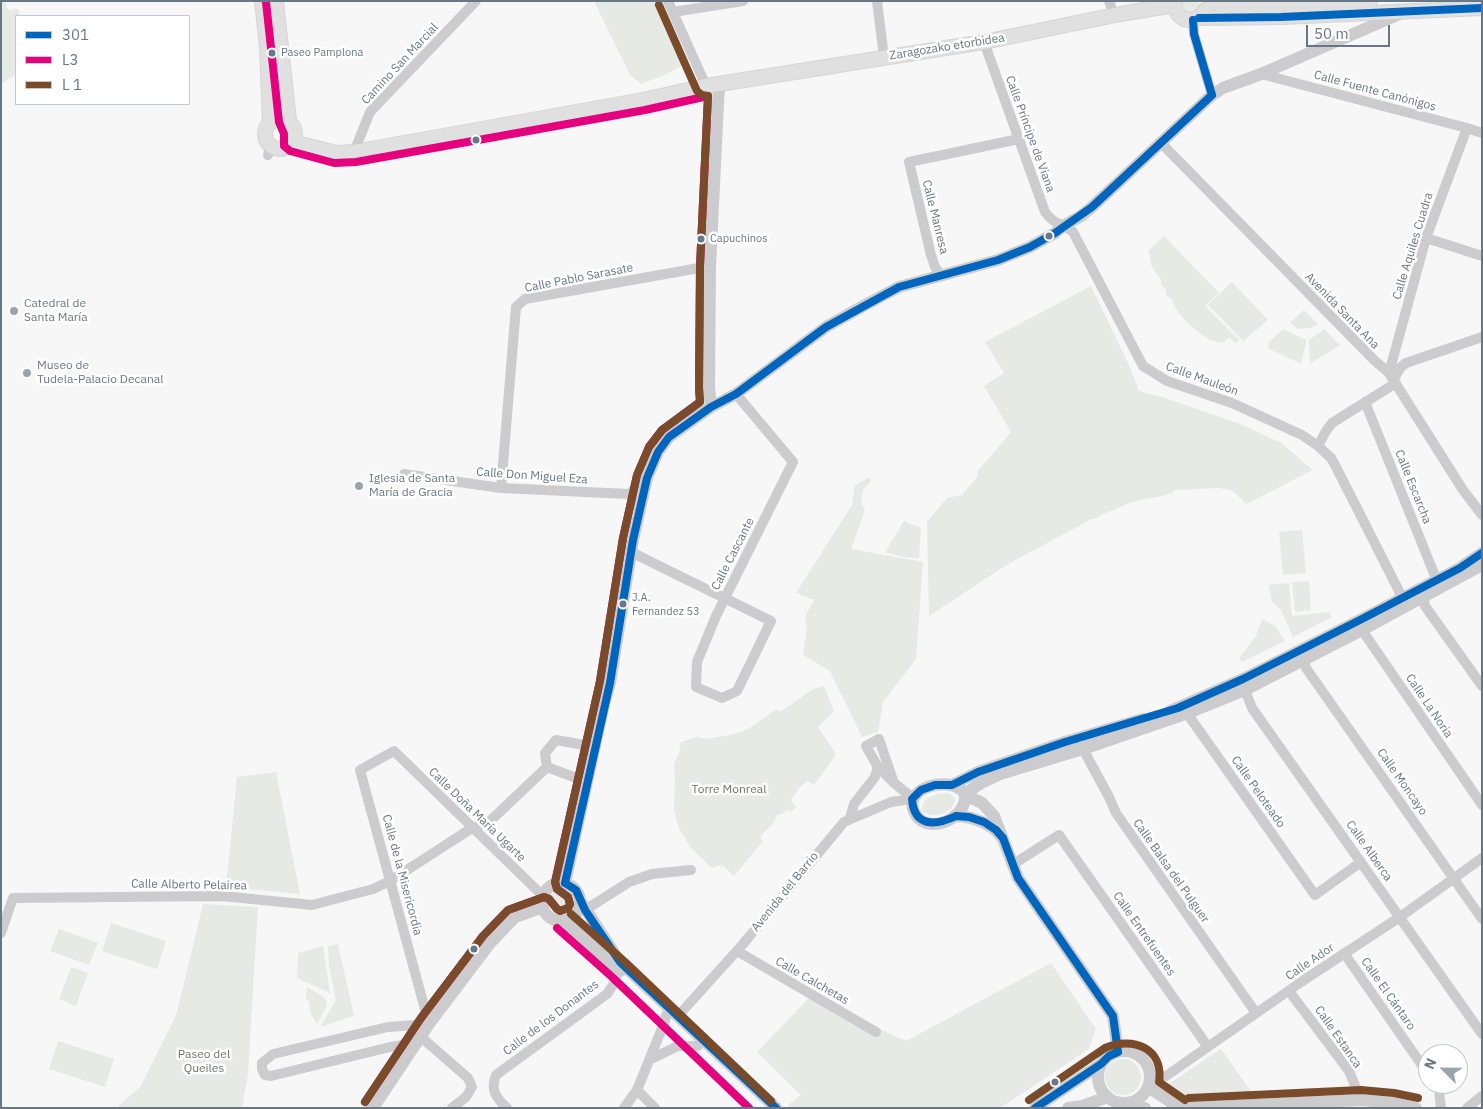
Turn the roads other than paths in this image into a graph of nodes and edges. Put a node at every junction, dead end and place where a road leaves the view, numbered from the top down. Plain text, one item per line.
1 (262, 1) edge
2 (276, 1) edge
3 (476, 1) edge
4 (668, 1) edge
5 (743, 1) edge
6 (877, 1) edge
7 (1110, 1) edge
8 (1206, 1) edge
9 (1212, 1) edge
10 (1370, 1) edge
11 (1175, 3) edge
12 (1482, 8) edge
13 (1406, 11) junction
14 (673, 12) junction
15 (1114, 16) junction
16 (1196, 19) junction
17 (984, 42) junction
18 (884, 57) junction
19 (1261, 74) junction
20 (713, 85) junction
21 (1212, 95) junction
22 (289, 121) junction
23 (270, 122) junction
24 (1467, 128) junction
25 (1482, 133) edge
26 (1019, 139) junction
27 (292, 142) junction
28 (1161, 142) junction
29 (354, 152) junction
30 (1063, 226) junction
31 (1426, 238) junction
32 (1482, 256) edge
33 (710, 266) junction
34 (941, 275) junction
35 (1482, 338) edge
36 (1393, 379) junction
37 (736, 394) junction
38 (1366, 402) junction
39 (711, 407) junction
40 (1318, 446) junction
41 (404, 474) dead end
42 (647, 478) junction
43 (501, 488) junction
44 (629, 494) junction
45 (640, 510) junction
46 (1482, 515) edge
47 (632, 552) junction
48 (1482, 554) edge
49 (1482, 565) edge
50 (1434, 581) junction
51 (1425, 597) junction
52 (724, 598) junction
53 (1399, 599) junction
54 (1361, 625) junction
55 (1304, 660) junction
56 (1244, 684) junction
57 (1482, 686) edge
58 (1183, 710) junction
59 (1088, 736) junction
60 (596, 747) junction
61 (1083, 749) junction
62 (394, 751) joint
63 (547, 767) junction
64 (878, 768) junction
65 (587, 782) junction
66 (894, 783) junction
67 (952, 784) junction
68 (965, 795) junction
69 (913, 798) junction
70 (1482, 805) edge
71 (956, 816) junction
72 (850, 818) junction
73 (472, 828) junction
74 (1003, 838) junction
75 (1482, 858) edge
76 (1361, 862) junction
77 (1012, 865) junction
78 (691, 870) dead end
79 (1454, 878) junction
80 (390, 881) junction
81 (565, 883) junction
82 (543, 901) junction
83 (583, 906) junction
84 (1400, 917) junction
85 (1482, 919) edge
86 (564, 921) junction
87 (1, 933) edge
88 (737, 951) junction
89 (1344, 953) junction
90 (618, 969) junction
91 (1289, 991) junction
92 (1256, 1013) junction
93 (672, 1015) junction
94 (429, 1024) junction
95 (876, 1032) dead end
96 (1482, 1034) edge
97 (419, 1040) junction
98 (698, 1046) junction
99 (1208, 1047) junction
100 (1118, 1052) junction
101 (651, 1059) junction
102 (1418, 1060) edge
103 (1101, 1064) junction
104 (1149, 1084) junction
105 (637, 1090) junction
106 (1439, 1094) edge
107 (1482, 1096) edge
108 (1108, 1097) junction
109 (1361, 1100) junction
110 (1128, 1103) junction
111 (1390, 1105) edge
112 (373, 1108) edge
113 (452, 1108) edge
114 (507, 1108) edge
115 (624, 1108) edge
116 (655, 1108) edge
117 (764, 1108) edge
118 (776, 1108) edge
119 (1035, 1108) edge
120 (1068, 1108) edge
121 (1145, 1108) edge
122 (1180, 1108) edge
123 (1189, 1108) edge
124 (1416, 1108) edge
125 (1441, 1108) edge
126 (1467, 1108) edge

1 - 23 main road
2 - 22 main road
3 - 29 street, Camino San Marcial
4 - 14 street
5 - 14 street
6 - 18 street
7 - 15 street
8 - 16 main road
9 - 10 main road
11 - 15 main road, Zaragozako etorbidea
11 - 16 main road
12 - 13 main road
13 - 16 main road
13 - 19 street
14 - 20 street
15 - 17 main road, Zaragozako etorbidea
16 - 21 street
17 - 18 main road, Zaragozako etorbidea
17 - 26 street, Calle Príncipe de Viana
18 - 20 main road, Zaragozako etorbidea
19 - 21 street
19 - 24 street, Calle Fuente Canónigos
20 - 29 main road, Zaragozako etorbidea
20 - 33 street
21 - 28 street
22 - 23 main road
22 - 27 main road
23 - 27 main road
24 - 25 street, Calle Fuente Canónigos
24 - 31 street, Calle Aquiles Cuadra
26 - 30 street, Calle Príncipe de Viana
26 - 34 street, Calle Manresa
27 - 29 main road, Zaragozako etorbidea
28 - 30 street
28 - 36 street, Avenida Santa Ana
30 - 34 street
30 - 40 street, Calle Mauleón
31 - 32 street
31 - 36 street, Calle Aquiles Cuadra
33 - 39 street
33 - 43 street, Calle Pablo Sarasate
34 - 37 street
35 - 36 street
36 - 38 street
36 - 46 street, Avenida Santa Ana
37 - 39 street
37 - 52 street, Calle Cascante
38 - 40 street
38 - 50 street, Calle Escarcha
39 - 42 street
40 - 53 street, Calle Mauleón
41 - 43 street, Calle Don Miguel Eza
42 - 44 street
42 - 45 street
43 - 44 street, Calle Don Miguel Eza
44 - 45 street
45 - 47 street
47 - 52 street
47 - 60 street
48 - 50 street
49 - 51 street
50 - 53 street
51 - 54 street
51 - 57 street
52 - 52 street, Calle Cascante
53 - 54 street
54 - 55 street
54 - 56 street
54 - 70 street, Calle La Noria
55 - 56 street
55 - 79 street, Calle Moncayo
56 - 58 street
56 - 76 street, Calle Alberca
58 - 59 street
58 - 61 street
58 - 76 street, Calle Peloteado
59 - 61 street
59 - 67 street
60 - 63 street
60 - 65 street
61 - 68 street
61 - 92 street, Calle Balsa del Pulguer
62 - 73 street, Calle Doña María Ugarte
62 - 80 street, Calle de la Misericordia
63 - 65 street
63 - 73 street, Calle Alberto Pelairea
64 - 66 street
64 - 66 street
64 - 72 street
65 - 81 street
66 - 69 street
67 - 68 street
67 - 69 street
68 - 71 street
68 - 74 street
69 - 71 street
69 - 72 street, Avenida del Barrio
71 - 74 street
72 - 88 street, Avenida del Barrio
73 - 80 street, Calle Alberto Pelairea
73 - 82 street, Calle Doña María Ugarte
74 - 77 street
75 - 79 street, Calle Ador
76 - 84 street, Calle Alberca
77 - 99 street, Calle Entrefuentes
77 - 100 street
78 - 83 street
79 - 84 street, Calle Ador
79 - 85 street, Calle Moncayo
80 - 87 street, Calle Alberto Pelairea
80 - 94 street, Calle de la Misericordia
81 - 82 street
81 - 83 street
82 - 86 street
82 - 94 street
83 - 86 street
83 - 93 street
84 - 89 street, Calle Ador
84 - 96 street, Calle Alberca
86 - 90 street
88 - 93 street, Avenida del Barrio
88 - 95 street, Calle Calchetas
89 - 91 street, Calle Ador
89 - 102 street, Calle El Cántaro
90 - 93 street
90 - 114 street, Calle de los Donantes
91 - 92 street, Calle Ador
91 - 109 street, Calle Estanca
92 - 99 street, Calle Ador
93 - 98 street
93 - 101 street
93 - 118 street
94 - 97 street
94 - 97 street
97 - 112 street
97 - 113 street
98 - 101 street
98 - 117 street
99 - 104 street, Calle Ador
100 - 103 street
100 - 104 street
101 - 105 street
103 - 108 street
103 - 119 street
104 - 110 street
104 - 122 street
105 - 115 street
105 - 116 street
106 - 125 street
107 - 126 street
108 - 110 street
108 - 120 street
109 - 111 street
109 - 123 street
110 - 121 street
111 - 124 street

